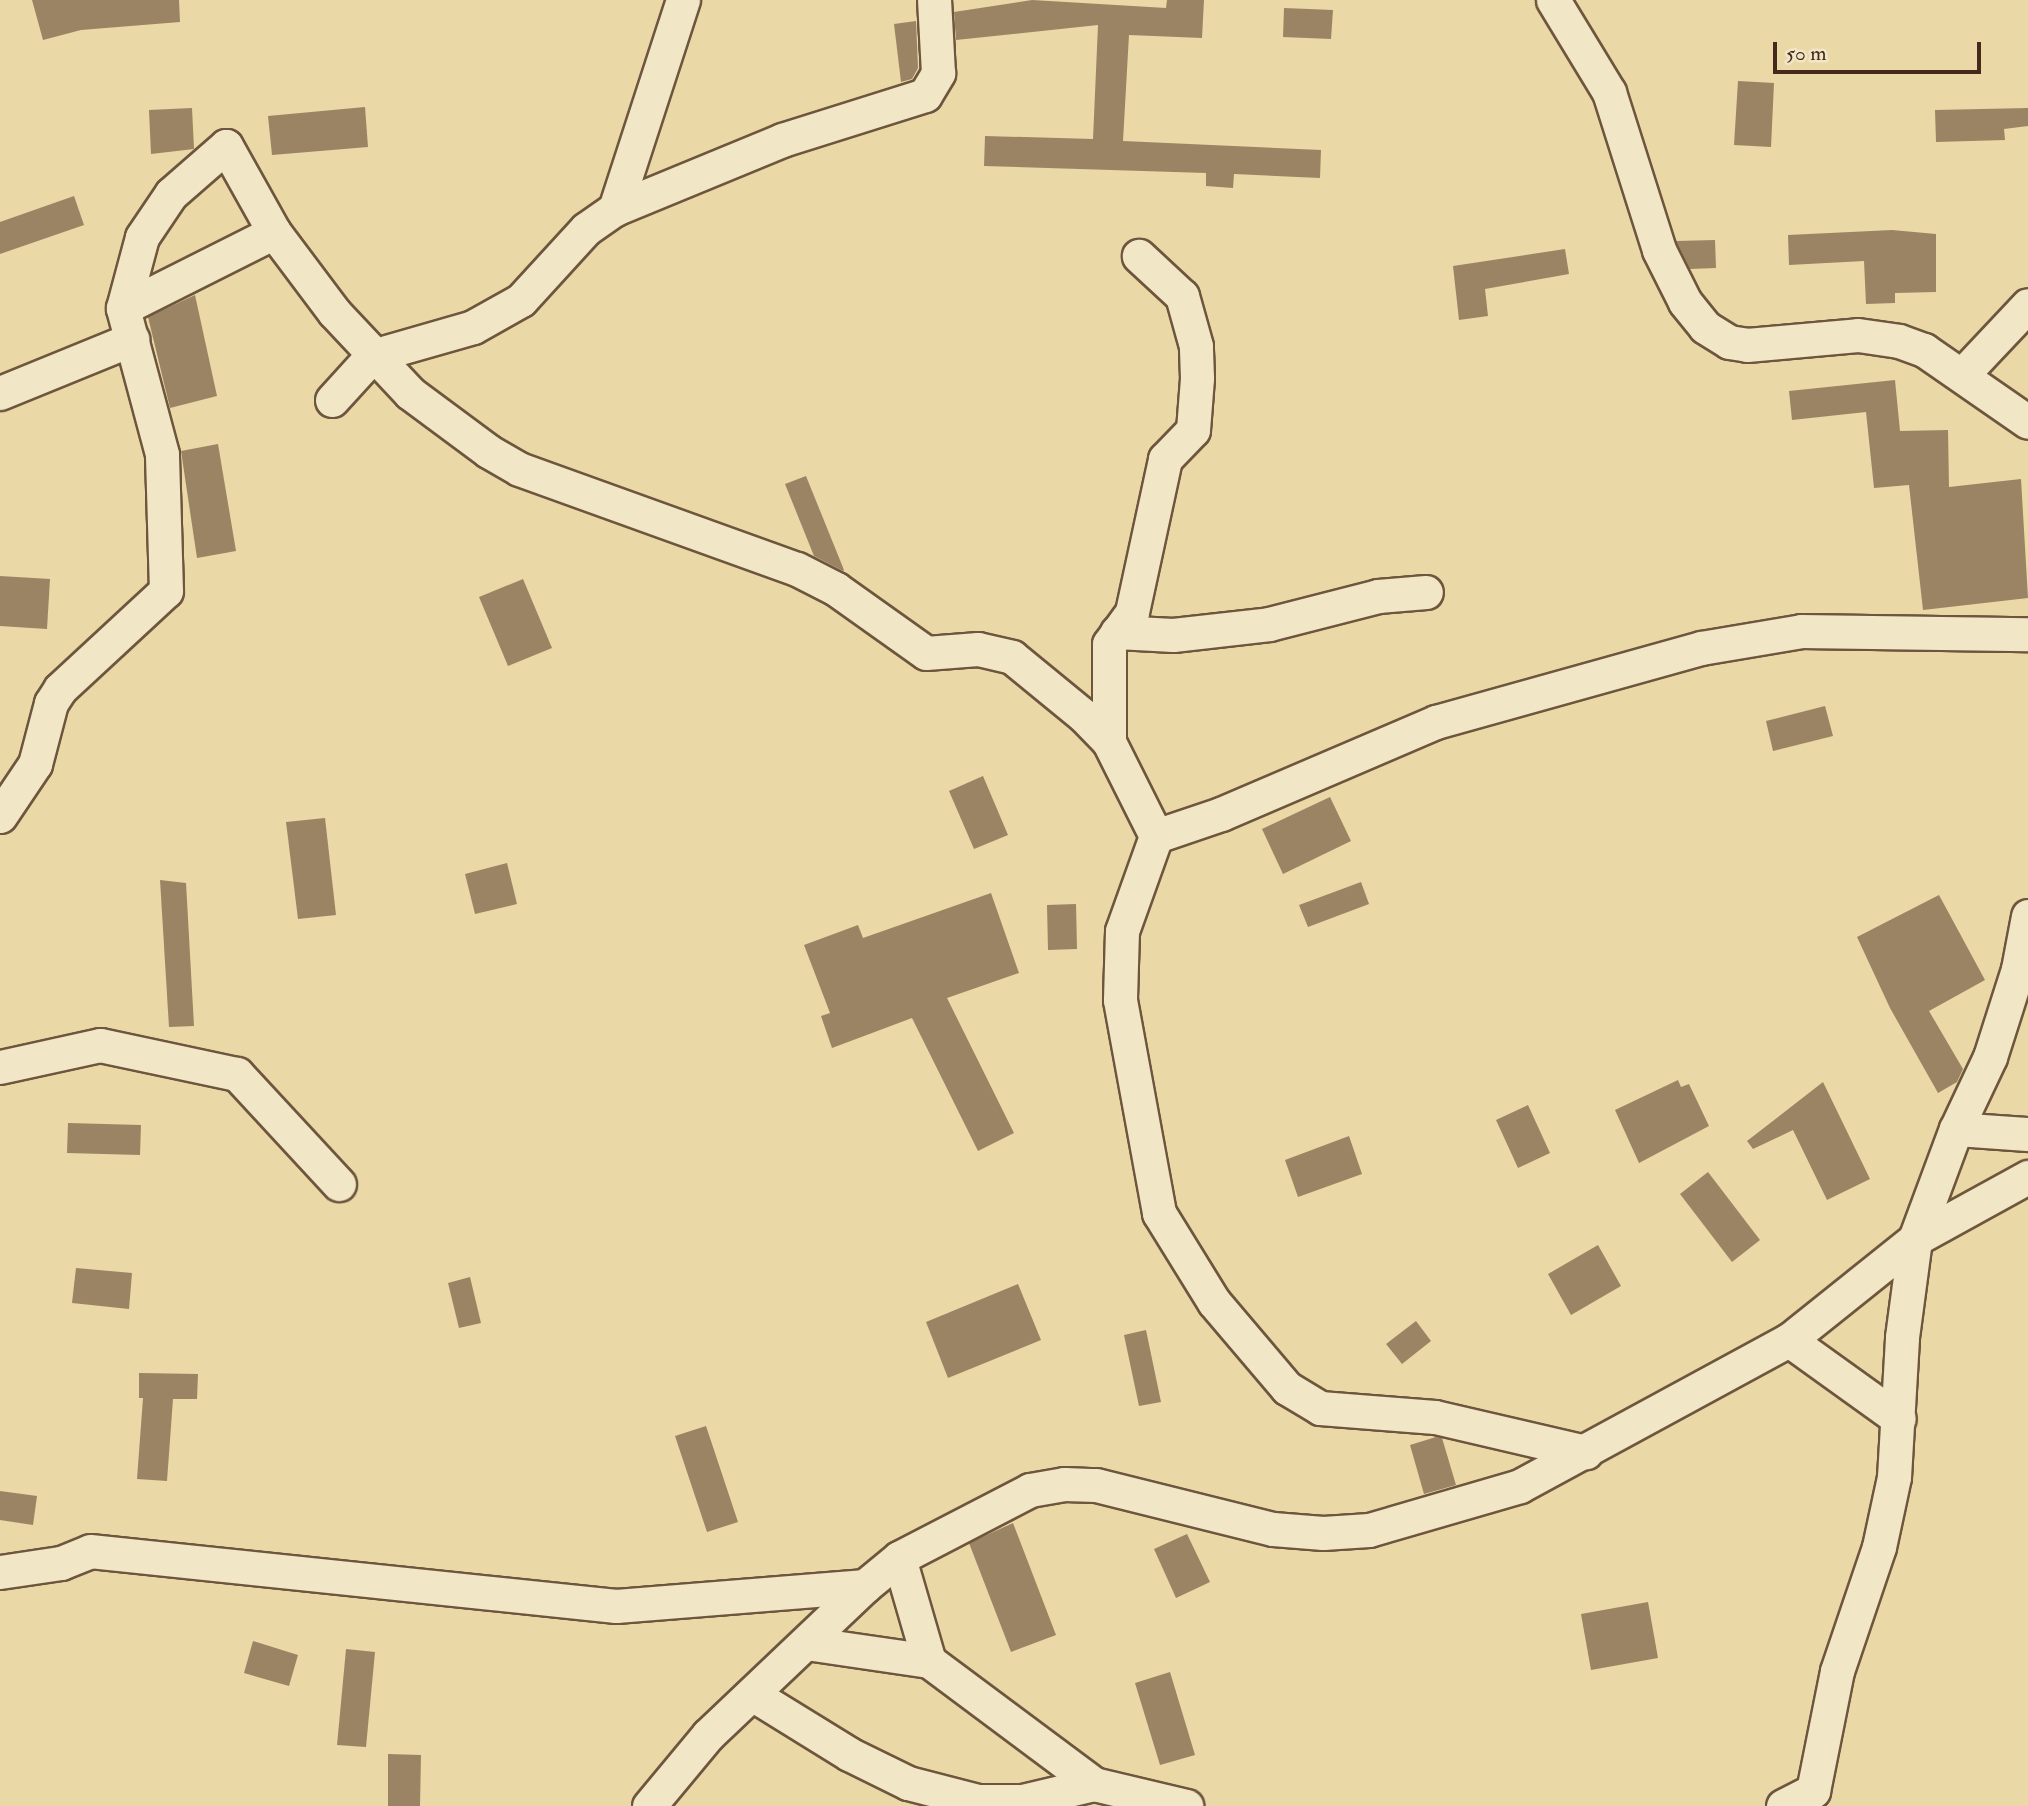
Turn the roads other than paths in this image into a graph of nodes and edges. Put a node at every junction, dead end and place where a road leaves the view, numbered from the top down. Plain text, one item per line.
1 (683, 0) edge
2 (934, 0) edge
3 (1553, 0) edge
4 (615, 209) junction
5 (274, 232) junction
6 (1139, 256) dead end
7 (2028, 305) edge
8 (127, 323) junction
9 (372, 356) junction
10 (1962, 375) junction
11 (0, 393) edge
12 (332, 400) dead end
13 (2028, 422) edge
14 (1426, 592) dead end
15 (1117, 632) junction
16 (2028, 634) edge
17 (1109, 742) junction
18 (0, 816) edge
19 (1156, 836) junction
20 (2028, 916) edge
21 (0, 1067) edge
22 (1956, 1129) junction
23 (2028, 1134) edge
24 (2028, 1177) edge
25 (340, 1184) dead end
26 (1915, 1239) junction
27 (1789, 1340) junction
28 (1899, 1419) junction
29 (1586, 1452) junction
30 (899, 1558) junction
31 (0, 1572) edge
32 (864, 1586) junction
33 (806, 1643) junction
34 (929, 1661) junction
35 (752, 1694) junction
36 (1094, 1784) junction
37 (649, 1806) edge
38 (1186, 1806) edge
39 (1783, 1806) edge

1 - 4 street
2 - 4 street
3 - 10 street
4 - 9 street
5 - 8 street
5 - 8 street
5 - 9 street
6 - 15 street
7 - 10 street
8 - 11 street
8 - 18 street
9 - 12 street
9 - 17 street
10 - 13 street
14 - 15 street
15 - 17 street
16 - 19 street
17 - 19 street
19 - 29 street
20 - 22 street
21 - 25 street
22 - 23 street
22 - 26 street
24 - 26 street
26 - 27 street
26 - 28 street
27 - 28 street
27 - 29 street
28 - 39 street
29 - 30 street
30 - 32 street
30 - 34 street
31 - 32 street
32 - 33 street
33 - 34 street
33 - 35 street
34 - 36 street
35 - 36 street
35 - 37 street
36 - 38 street

